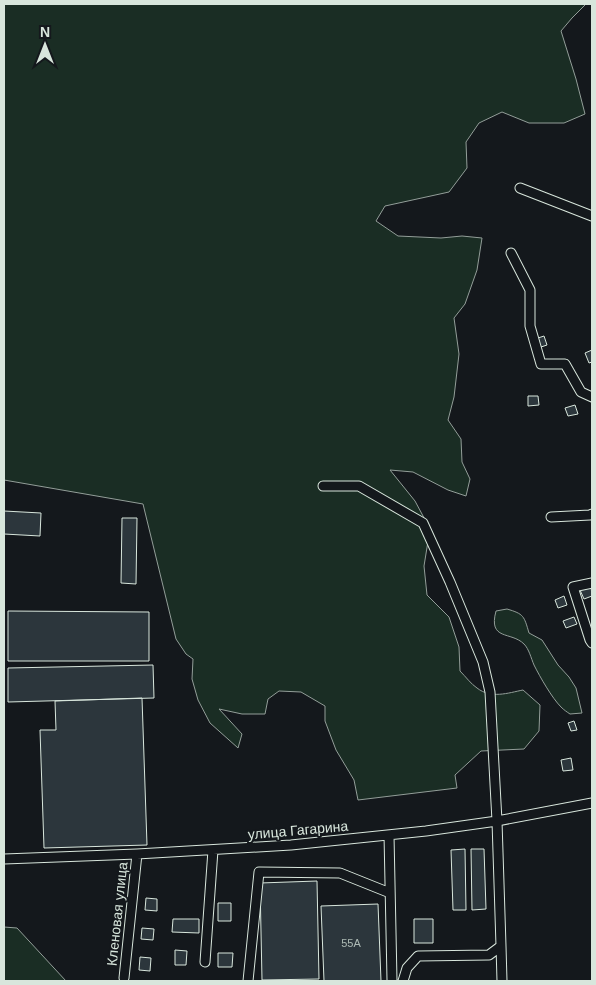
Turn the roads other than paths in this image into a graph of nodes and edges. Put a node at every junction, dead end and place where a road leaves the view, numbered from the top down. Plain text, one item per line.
1 (520, 188) dead end
2 (592, 216) edge
3 (511, 253) dead end
4 (592, 397) edge
5 (323, 486) dead end
6 (592, 514) edge
7 (551, 517) dead end
8 (592, 583) edge
9 (592, 643) edge
10 (592, 803) edge
11 (497, 820) junction
12 (389, 835) junction
13 (213, 850) junction
14 (137, 854) junction
15 (4, 860) edge
16 (390, 893) junction
17 (501, 946) junction
18 (205, 962) dead end
19 (124, 978) dead end
20 (392, 980) edge
21 (248, 981) edge
22 (403, 981) edge
23 (502, 981) edge

1 - 2 street
3 - 4 street
5 - 11 street
6 - 7 street
8 - 9 street
10 - 11 street, улица Гагарина
11 - 12 street, улица Гагарина
11 - 17 street
12 - 13 street, улица Гагарина
12 - 16 street
13 - 14 street, улица Гагарина
13 - 18 street
14 - 15 street, улица Гагарина
14 - 19 street, Кленовая улица
16 - 20 street
16 - 21 street
17 - 22 street
17 - 23 street

